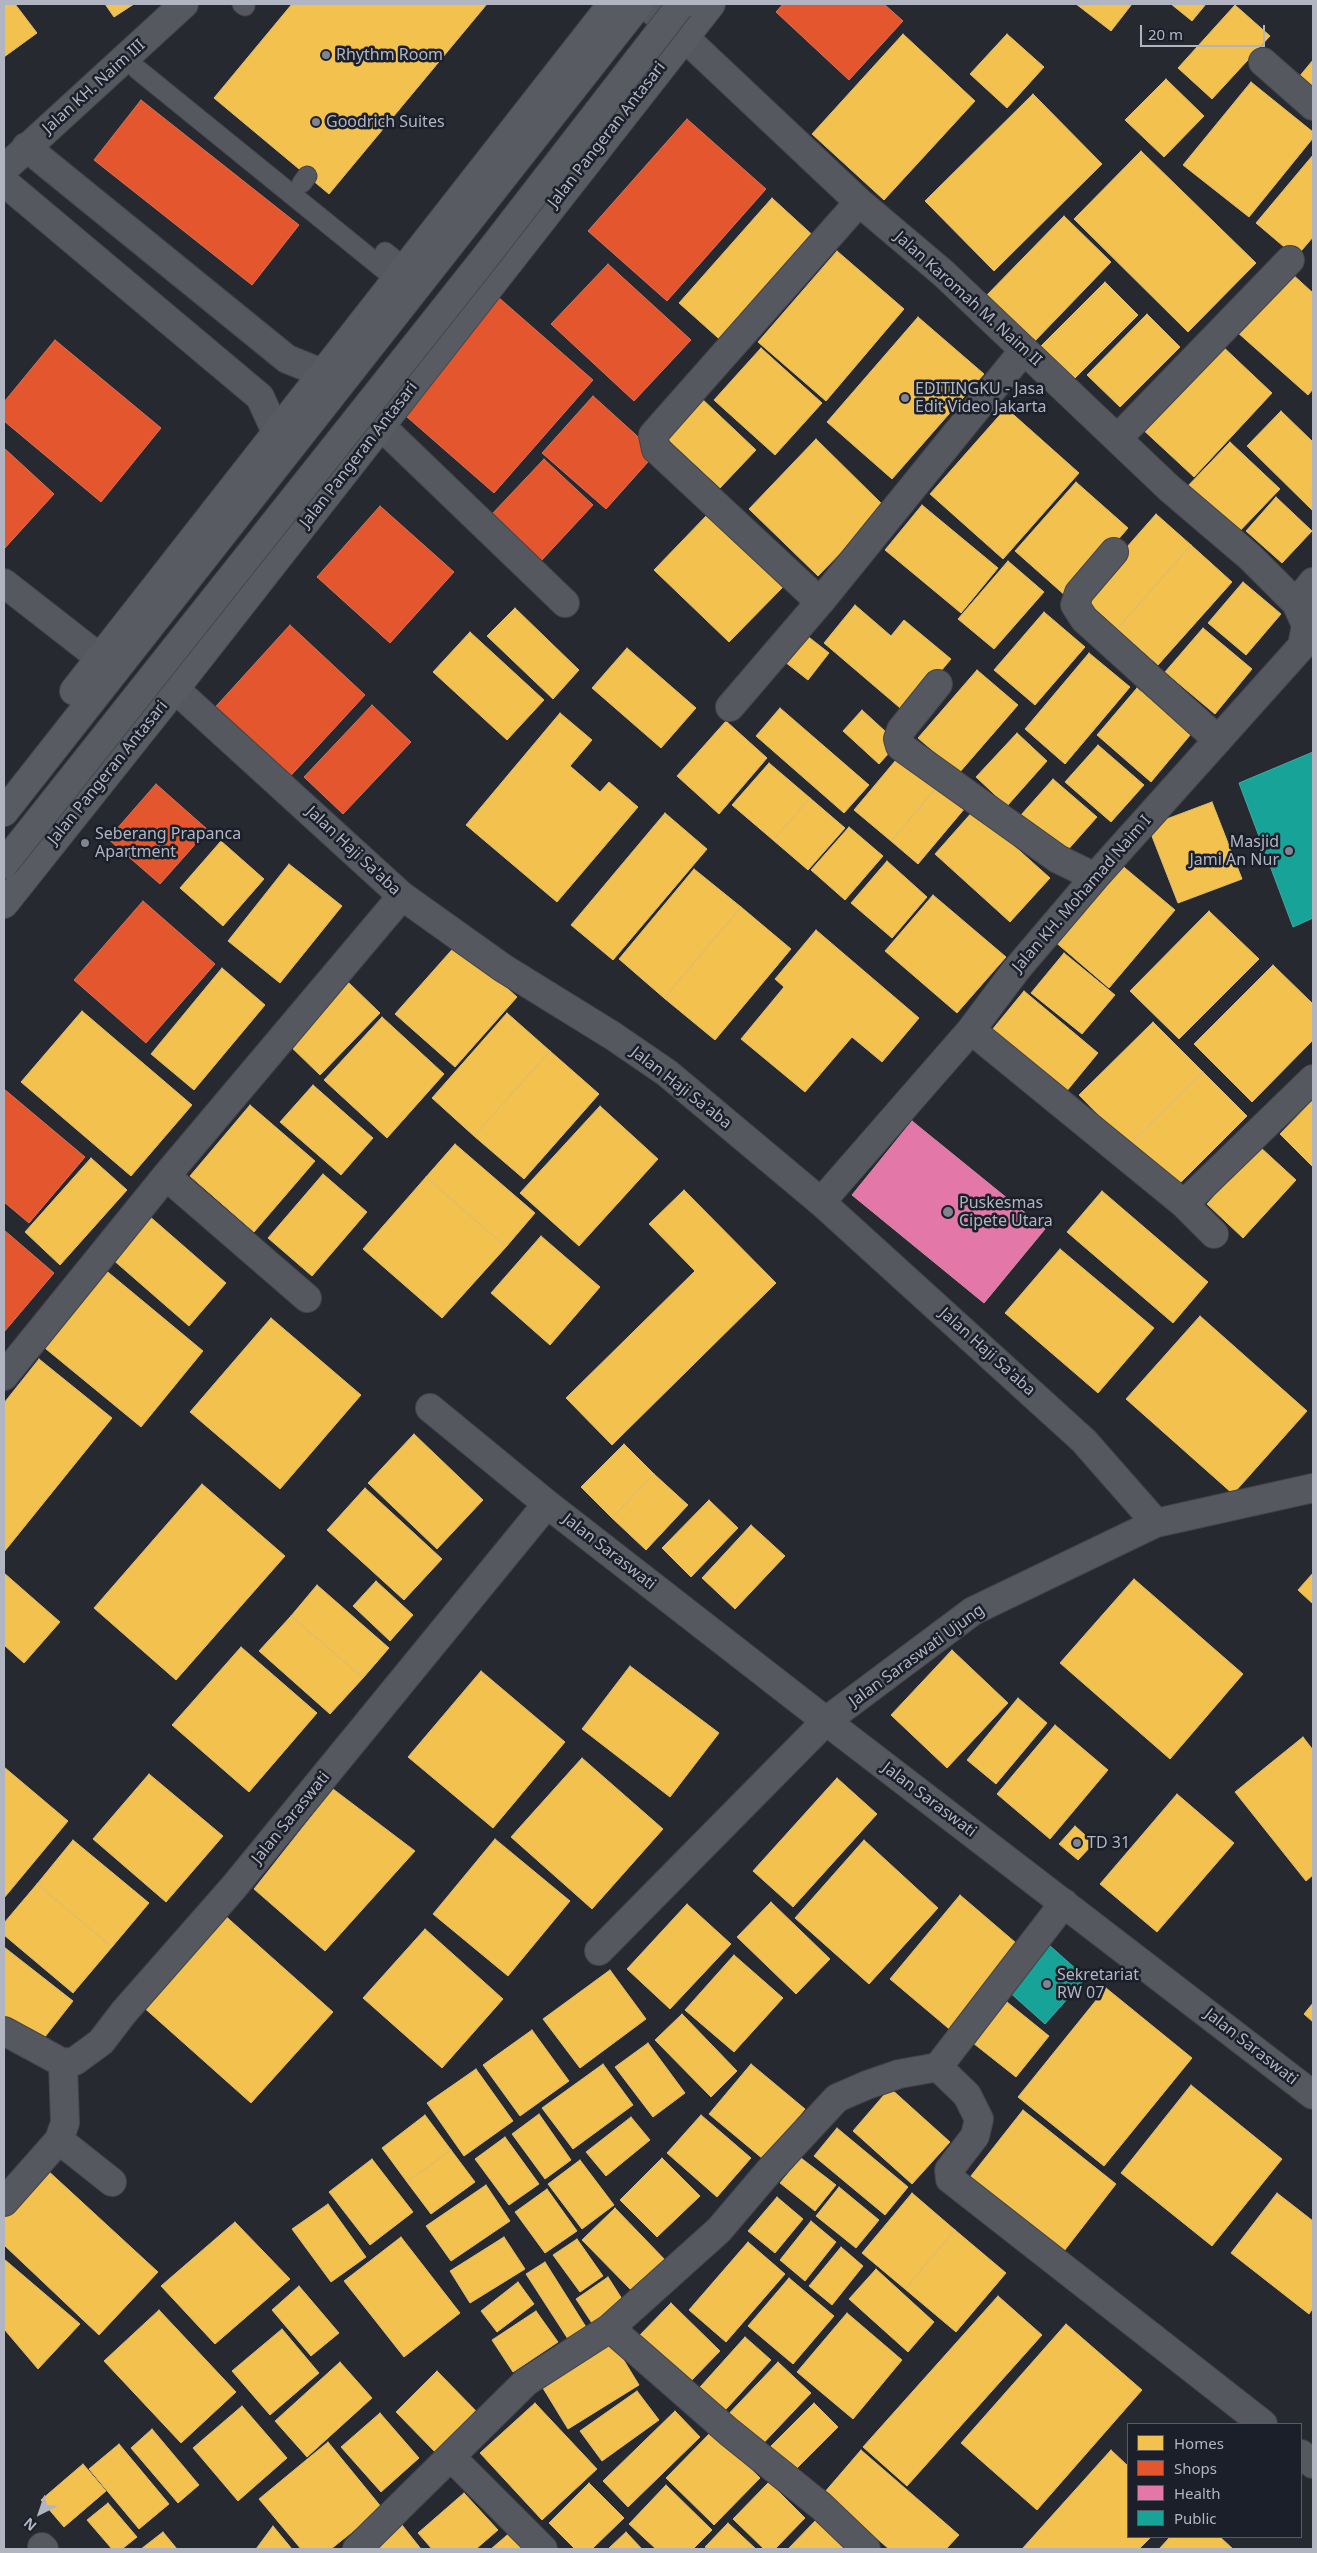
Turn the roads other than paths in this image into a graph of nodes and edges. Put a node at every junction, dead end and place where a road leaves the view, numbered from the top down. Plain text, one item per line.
1 (184, 4) edge
2 (612, 4) edge
3 (639, 4) edge
4 (645, 4) edge
5 (681, 4) edge
6 (711, 4) edge
7 (684, 37) junction
8 (1262, 62) dead end
9 (137, 69) dead end
10 (1313, 106) edge
11 (26, 147) junction
12 (4, 169) edge
13 (4, 182) edge
14 (859, 202) junction
15 (1290, 260) dead end
16 (396, 267) junction
17 (1024, 350) junction
18 (322, 373) junction
19 (382, 427) junction
20 (276, 432) junction
21 (1118, 438) junction
22 (1114, 552) dead end
23 (1313, 582) edge
24 (4, 583) edge
25 (820, 602) junction
26 (565, 603) dead end
27 (1305, 619) edge
28 (100, 658) junction
29 (938, 684) dead end
30 (175, 689) junction
31 (730, 707) dead end
32 (1218, 740) junction
33 (4, 781) edge
34 (4, 812) edge
35 (4, 864) edge
36 (1095, 877) junction
37 (402, 896) junction
38 (4, 904) edge
39 (971, 1030) junction
40 (1313, 1079) edge
41 (166, 1176) junction
42 (821, 1202) junction
43 (1184, 1204) junction
44 (1214, 1234) dead end
45 (307, 1298) dead end
46 (4, 1376) edge
47 (430, 1408) dead end
48 (1313, 1488) edge
49 (547, 1504) junction
50 (1156, 1523) junction
51 (826, 1722) junction
52 (1064, 1903) junction
53 (599, 1951) dead end
54 (4, 2031) edge
55 (63, 2063) junction
56 (938, 2067) junction
57 (1313, 2095) edge
58 (59, 2140) junction
59 (112, 2182) dead end
60 (4, 2202) edge
61 (610, 2328) junction
62 (1262, 2423) edge
63 (1302, 2455) edge
64 (452, 2458) junction
65 (1313, 2464) edge
66 (357, 2549) edge
67 (543, 2549) edge
68 (866, 2549) edge

1 - 11 street, Jalan KH. Naim III
2 - 16 main road
3 - 34 main road
4 - 7 street, Jalan Karomah M. Naim II
5 - 35 main road, bridge
6 - 7 main road, Jalan Pangeran Antasari
7 - 14 street, Jalan Karomah M. Naim II
7 - 19 main road, Jalan Pangeran Antasari
8 - 10 street
9 - 16 lane
11 - 12 street, Jalan KH. Naim III
11 - 18 street
13 - 20 street
14 - 17 street, Jalan Karomah M. Naim II
14 - 25 street
15 - 21 street
16 - 18 main road
17 - 21 street, Jalan Karomah M. Naim II
17 - 25 street
18 - 20 main road
19 - 26 street
19 - 30 main road, Jalan Pangeran Antasari
20 - 28 main road
21 - 27 street, Jalan Karomah M. Naim II
22 - 32 street
23 - 27 street, Jalan KH. Mohamad Naim I
24 - 28 street
25 - 31 street
27 - 32 street, Jalan KH. Mohamad Naim I
28 - 33 main road
29 - 36 street
30 - 37 street, Jalan Haji Sa'aba
30 - 38 main road, Jalan Pangeran Antasari
32 - 36 street, Jalan KH. Mohamad Naim I
36 - 39 street, Jalan KH. Mohamad Naim I
37 - 41 street
37 - 42 street, Jalan Haji Sa'aba
39 - 42 street, Jalan KH. Mohamad Naim I
39 - 43 street
40 - 43 street
41 - 45 street
41 - 46 street
42 - 50 street, Jalan Haji Sa'aba
43 - 44 street
47 - 49 street, Jalan Saraswati
48 - 50 street, Jalan Saraswati Ujung
49 - 51 street, Jalan Saraswati
49 - 55 street, Jalan Saraswati
50 - 51 street, Jalan Saraswati Ujung
51 - 52 street, Jalan Saraswati
51 - 53 street, Jalan Saraswati Ujung
52 - 56 street
52 - 57 street, Jalan Saraswati
54 - 55 street
55 - 58 street
56 - 61 street
56 - 62 street
58 - 59 street
58 - 60 street
61 - 64 street
61 - 68 street
63 - 65 street
64 - 66 street
64 - 67 street

